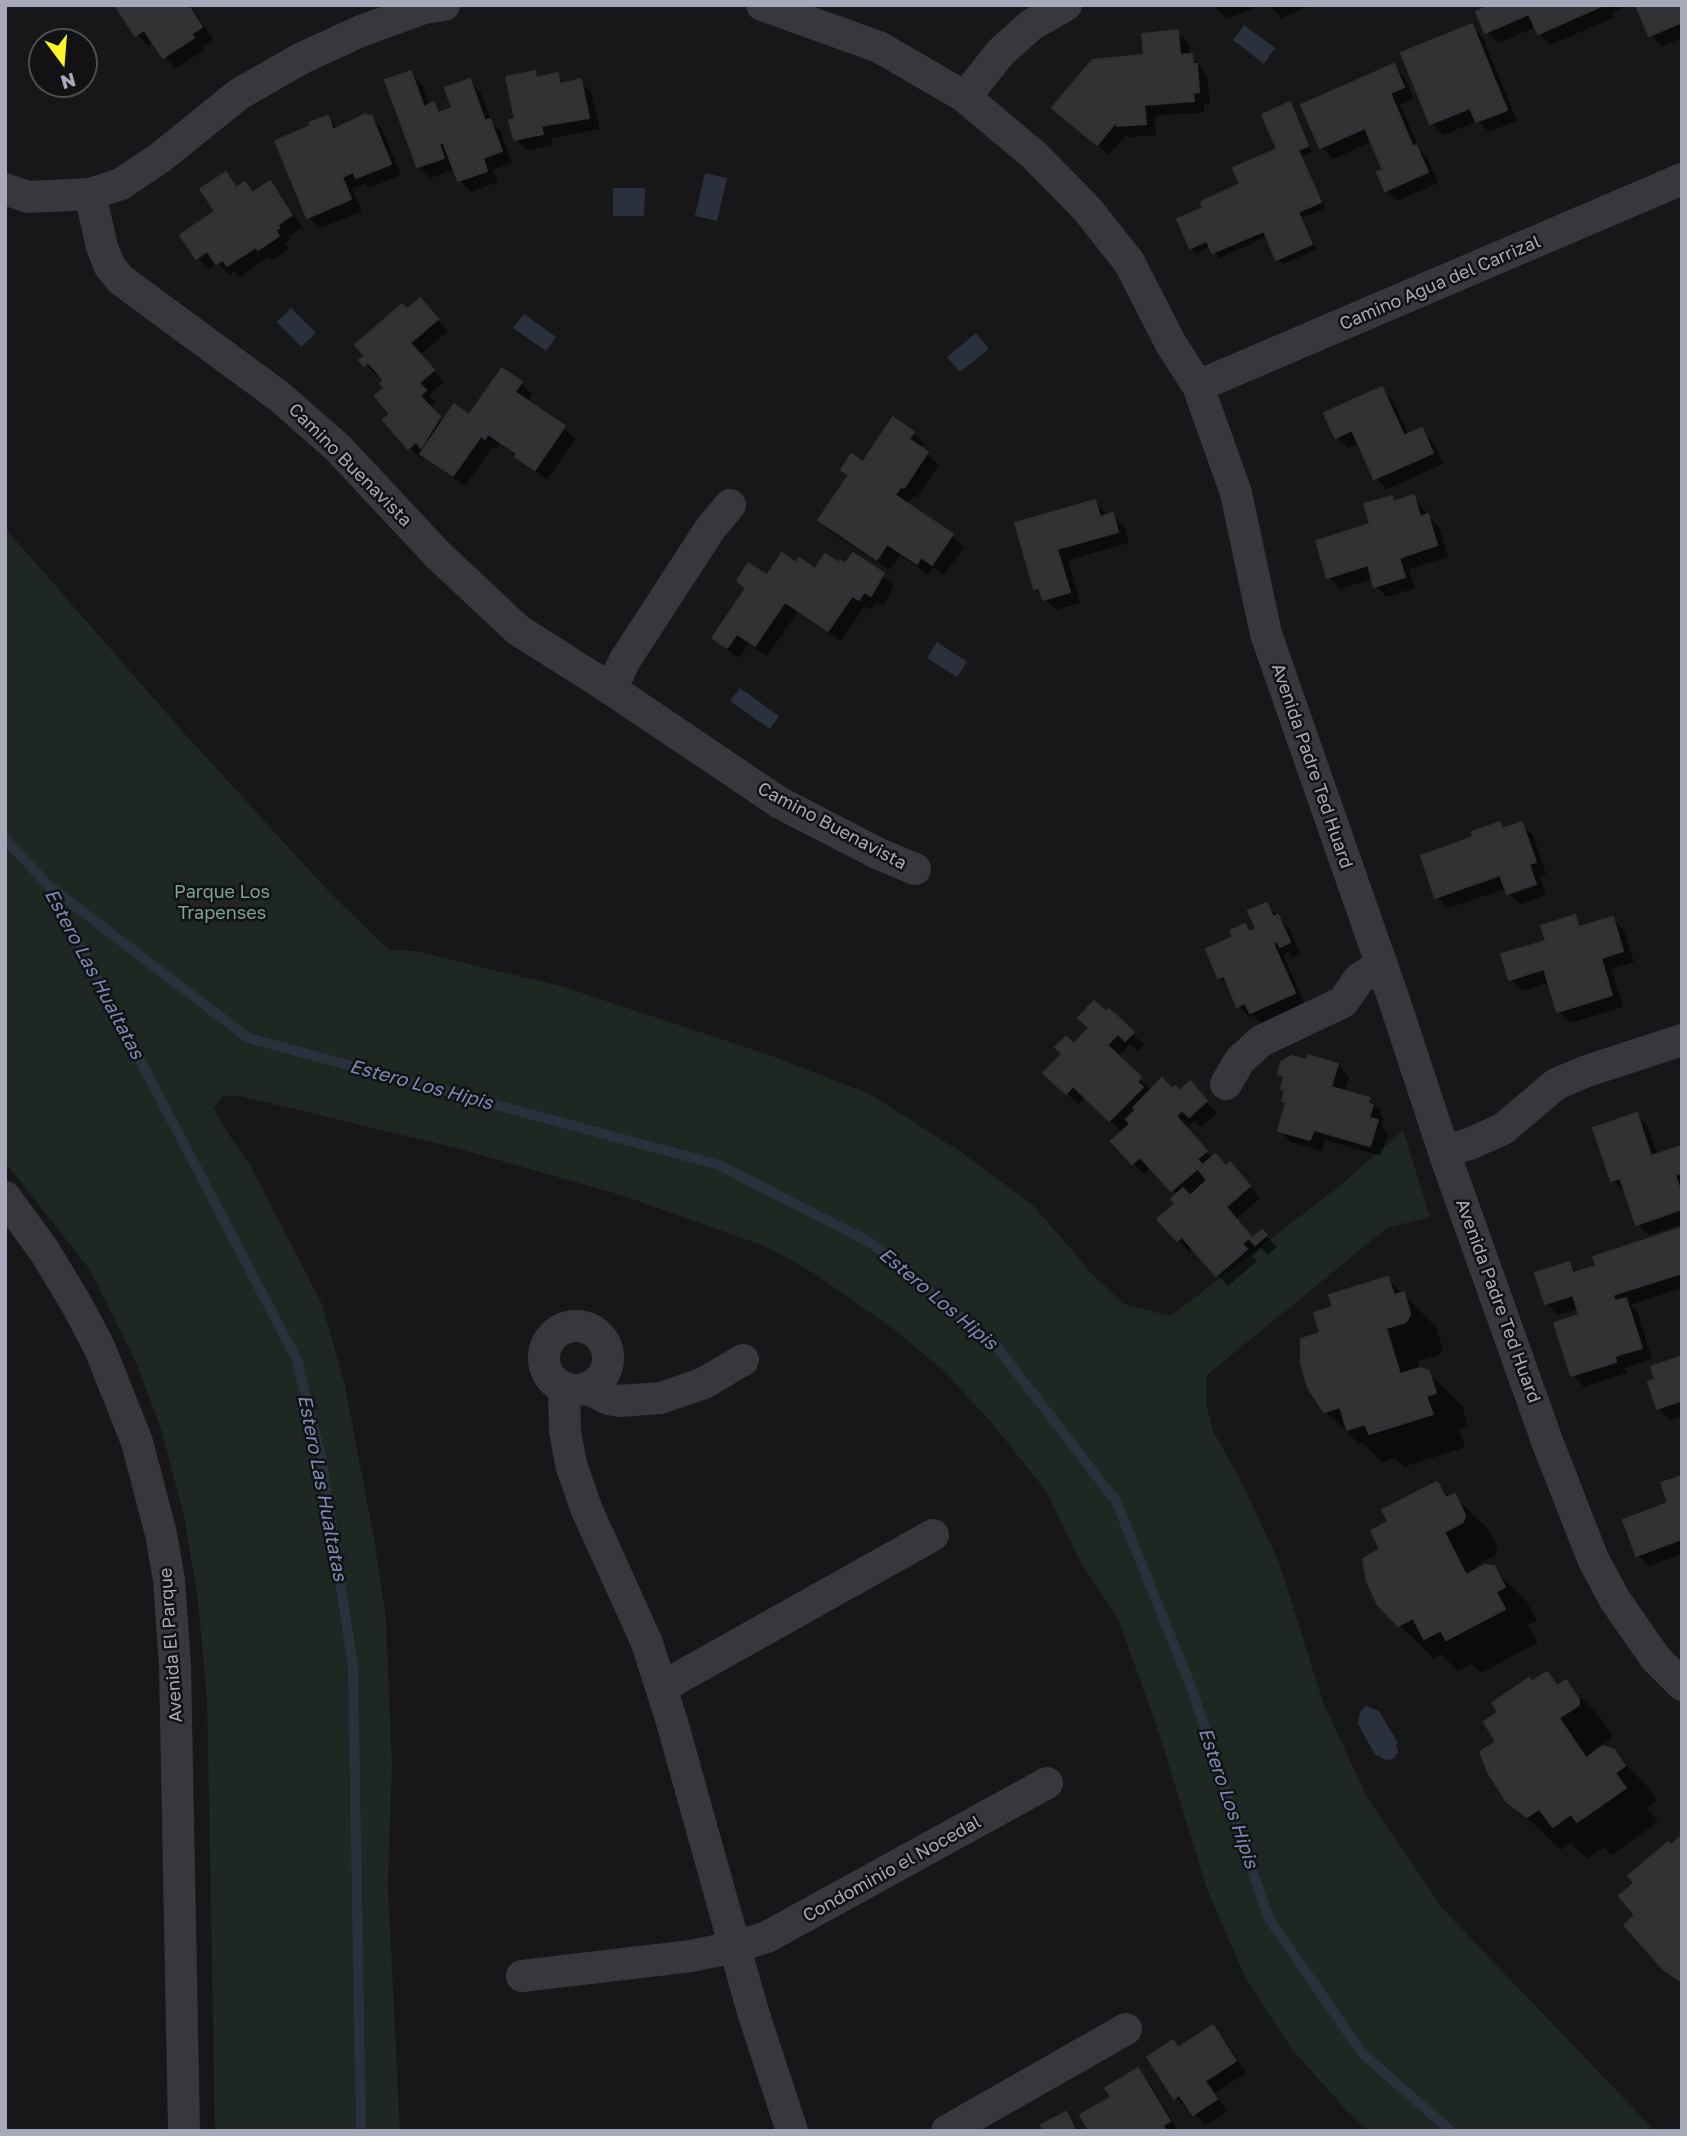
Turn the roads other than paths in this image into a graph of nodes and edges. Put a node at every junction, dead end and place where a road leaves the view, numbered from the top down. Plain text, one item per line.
1 (444, 5) edge
2 (762, 5) edge
3 (1066, 5) edge
4 (965, 97) junction
5 (1682, 179) edge
6 (5, 189) edge
7 (90, 194) junction
8 (1198, 386) junction
9 (730, 505) dead end
10 (611, 689) junction
11 (915, 869) dead end
12 (1382, 964) junction
13 (1343, 1002) junction
14 (1395, 1003) junction
15 (1682, 1040) edge
16 (1227, 1084) dead end
17 (1444, 1151) junction
18 (5, 1197) edge
19 (743, 1360) dead end
20 (933, 1535) dead end
21 (1682, 1685) edge
22 (662, 1688) junction
23 (1047, 1783) dead end
24 (734, 1947) junction
25 (522, 1976) dead end
26 (1126, 2029) dead end
27 (184, 2131) edge
28 (792, 2131) edge
29 (947, 2131) edge

1 - 7 street
2 - 4 street, Avenida Padre Ted Huard
3 - 4 street
4 - 8 street, Avenida Padre Ted Huard
5 - 8 street, Camino Agua del Carrizal
6 - 7 street
7 - 10 street, Camino Buenavista
8 - 12 street, Avenida Padre Ted Huard
9 - 10 street
10 - 11 street, Camino Buenavista
12 - 13 street
12 - 14 street, Avenida Padre Ted Huard
13 - 14 street
13 - 16 street
14 - 17 street, Avenida Padre Ted Huard
15 - 17 street
17 - 21 street, Avenida Padre Ted Huard
18 - 27 street, Avenida El Parque
19 - 22 street
20 - 22 street
22 - 24 street
23 - 24 street, Condominio el Nocedal
24 - 25 street, Condominio el Nocedal
24 - 28 street
26 - 29 street

